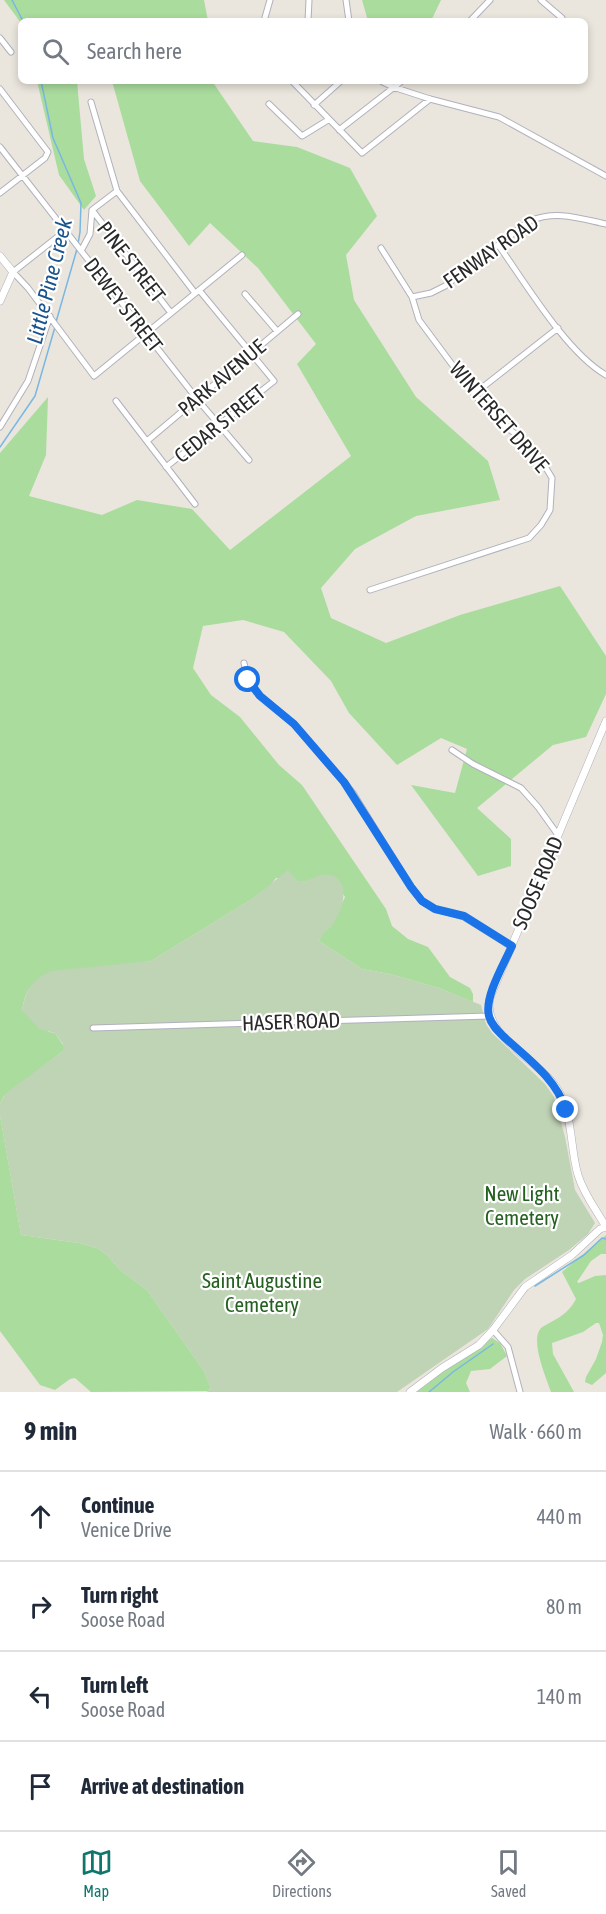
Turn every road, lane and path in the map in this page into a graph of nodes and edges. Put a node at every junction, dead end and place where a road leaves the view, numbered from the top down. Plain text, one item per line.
1 (270, 0) edge
2 (309, 0) edge
3 (346, 0) edge
4 (490, 0) edge
5 (541, 0) edge
6 (265, 18) edge
7 (308, 18) edge
8 (349, 18) edge
9 (473, 18) edge
10 (562, 18) dead end
11 (0, 38) edge
12 (11, 52) dead end
13 (295, 84) edge
14 (330, 84) edge
15 (338, 84) edge
16 (387, 84) edge
17 (398, 84) edge
18 (393, 87) junction
19 (332, 88) junction
20 (1, 91) edge
21 (430, 99) junction
22 (91, 102) dead end
23 (269, 104) dead end
24 (314, 105) junction
25 (328, 120) junction
26 (339, 130) junction
27 (0, 147) edge
28 (23, 176) junction
29 (606, 176) edge
30 (117, 191) junction
31 (0, 193) edge
32 (92, 210) junction
33 (606, 224) edge
34 (65, 231) junction
35 (499, 246) junction
36 (381, 248) dead end
37 (81, 251) junction
38 (242, 255) dead end
39 (0, 256) edge
40 (13, 272) junction
41 (197, 292) junction
42 (245, 294) dead end
43 (412, 297) junction
44 (0, 301) edge
45 (171, 313) junction
46 (298, 314) dead end
47 (52, 319) junction
48 (558, 328) junction
49 (277, 331) junction
50 (146, 334) junction
51 (251, 353) junction
52 (606, 375) edge
53 (474, 394) junction
54 (196, 399) junction
55 (116, 401) dead end
56 (219, 425) junction
57 (0, 427) edge
58 (147, 441) junction
59 (249, 460) dead end
60 (166, 467) junction
61 (195, 504) dead end
62 (370, 590) dead end
63 (244, 663) dead end
64 (606, 721) edge
65 (604, 733) edge
66 (452, 750) dead end
67 (558, 835) junction
68 (512, 946) junction
69 (489, 1016) junction
70 (93, 1028) dead end
71 (606, 1227) edge
72 (493, 1330) junction
73 (410, 1392) edge
74 (520, 1392) edge

1 - 6 street
2 - 7 street
3 - 8 street
4 - 9 street
5 - 10 street
11 - 12 street
13 - 24 street
14 - 19 street
15 - 19 street
16 - 18 street
17 - 18 street
18 - 21 street
18 - 26 street
19 - 24 street
20 - 28 street
21 - 26 street
21 - 29 street
22 - 30 street
23 - 25 street
24 - 25 street
25 - 26 street
27 - 28 street, DEWEY STREET
28 - 31 street
28 - 34 street, DEWEY STREET
30 - 32 street
30 - 41 street
32 - 37 street
32 - 45 street, PINE STREET
33 - 35 street, FENWAY ROAD
34 - 37 street, DEWEY STREET
34 - 40 street
35 - 43 street, FENWAY ROAD
35 - 48 street
36 - 43 street, WINTERSET DRIVE
37 - 50 street, DEWEY STREET
38 - 41 street
39 - 40 street
40 - 44 street
40 - 47 street
41 - 45 street
41 - 51 street
42 - 49 street
43 - 53 street, WINTERSET DRIVE
45 - 50 street
46 - 49 street, PARK AVENUE
47 - 50 street
47 - 57 street
48 - 52 street
48 - 53 street
49 - 51 street, PARK AVENUE
50 - 54 street, DEWEY STREET
51 - 54 street, PARK AVENUE
51 - 56 street, CEDAR STREET
53 - 62 street, WINTERSET DRIVE
54 - 56 street, DEWEY STREET
54 - 58 street, PARK AVENUE
55 - 58 street
56 - 59 street, DEWEY STREET
56 - 60 street, CEDAR STREET
58 - 60 street
60 - 61 street
63 - 68 street
64 - 65 street, SOOSE ROAD
65 - 67 street, SOOSE ROAD
66 - 67 street
67 - 68 street, SOOSE ROAD
68 - 69 street, SOOSE ROAD
69 - 70 street, HASER ROAD
69 - 71 street
71 - 72 street
72 - 73 street
72 - 74 street

